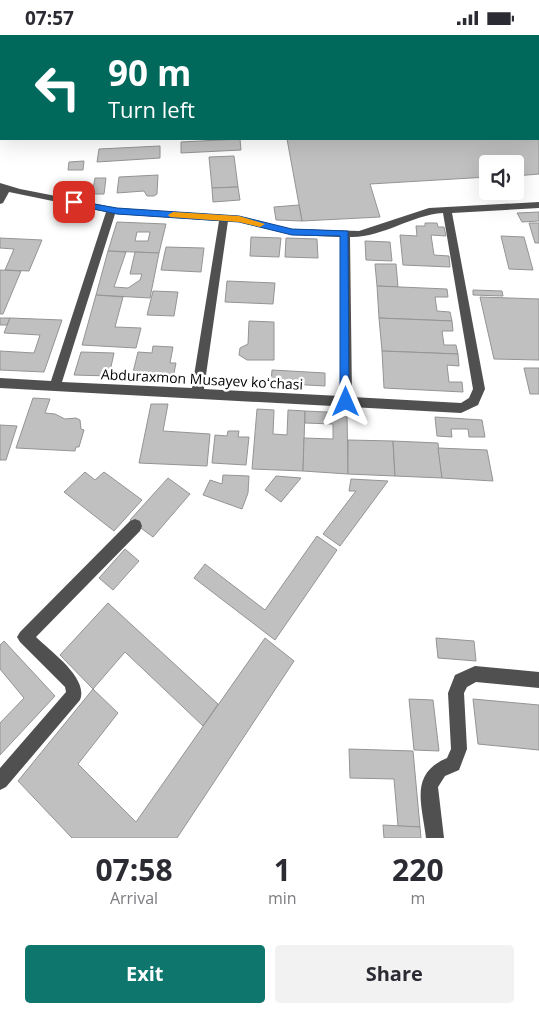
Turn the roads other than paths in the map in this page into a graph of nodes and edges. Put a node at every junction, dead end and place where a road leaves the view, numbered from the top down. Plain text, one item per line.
1 (3, 187) edge
2 (0, 201) edge
3 (539, 205) edge
4 (110, 209) junction
5 (447, 210) junction
6 (224, 218) junction
7 (345, 233) junction
8 (0, 383) edge
9 (55, 386) junction
10 (197, 394) junction
11 (346, 402) junction
12 (135, 526) dead end
13 (539, 681) edge
14 (0, 781) edge
15 (435, 838) edge

1 - 2 street
1 - 4 street
3 - 5 street
4 - 6 street
4 - 9 street
5 - 7 street
5 - 11 street, Abduraxmon Musayev koʻchasi
6 - 7 street
6 - 10 street
7 - 11 street
8 - 9 street, Abduraxmon Musayev koʻchasi
9 - 10 street, Abduraxmon Musayev koʻchasi
10 - 11 street, Abduraxmon Musayev koʻchasi
12 - 14 street
13 - 15 street

